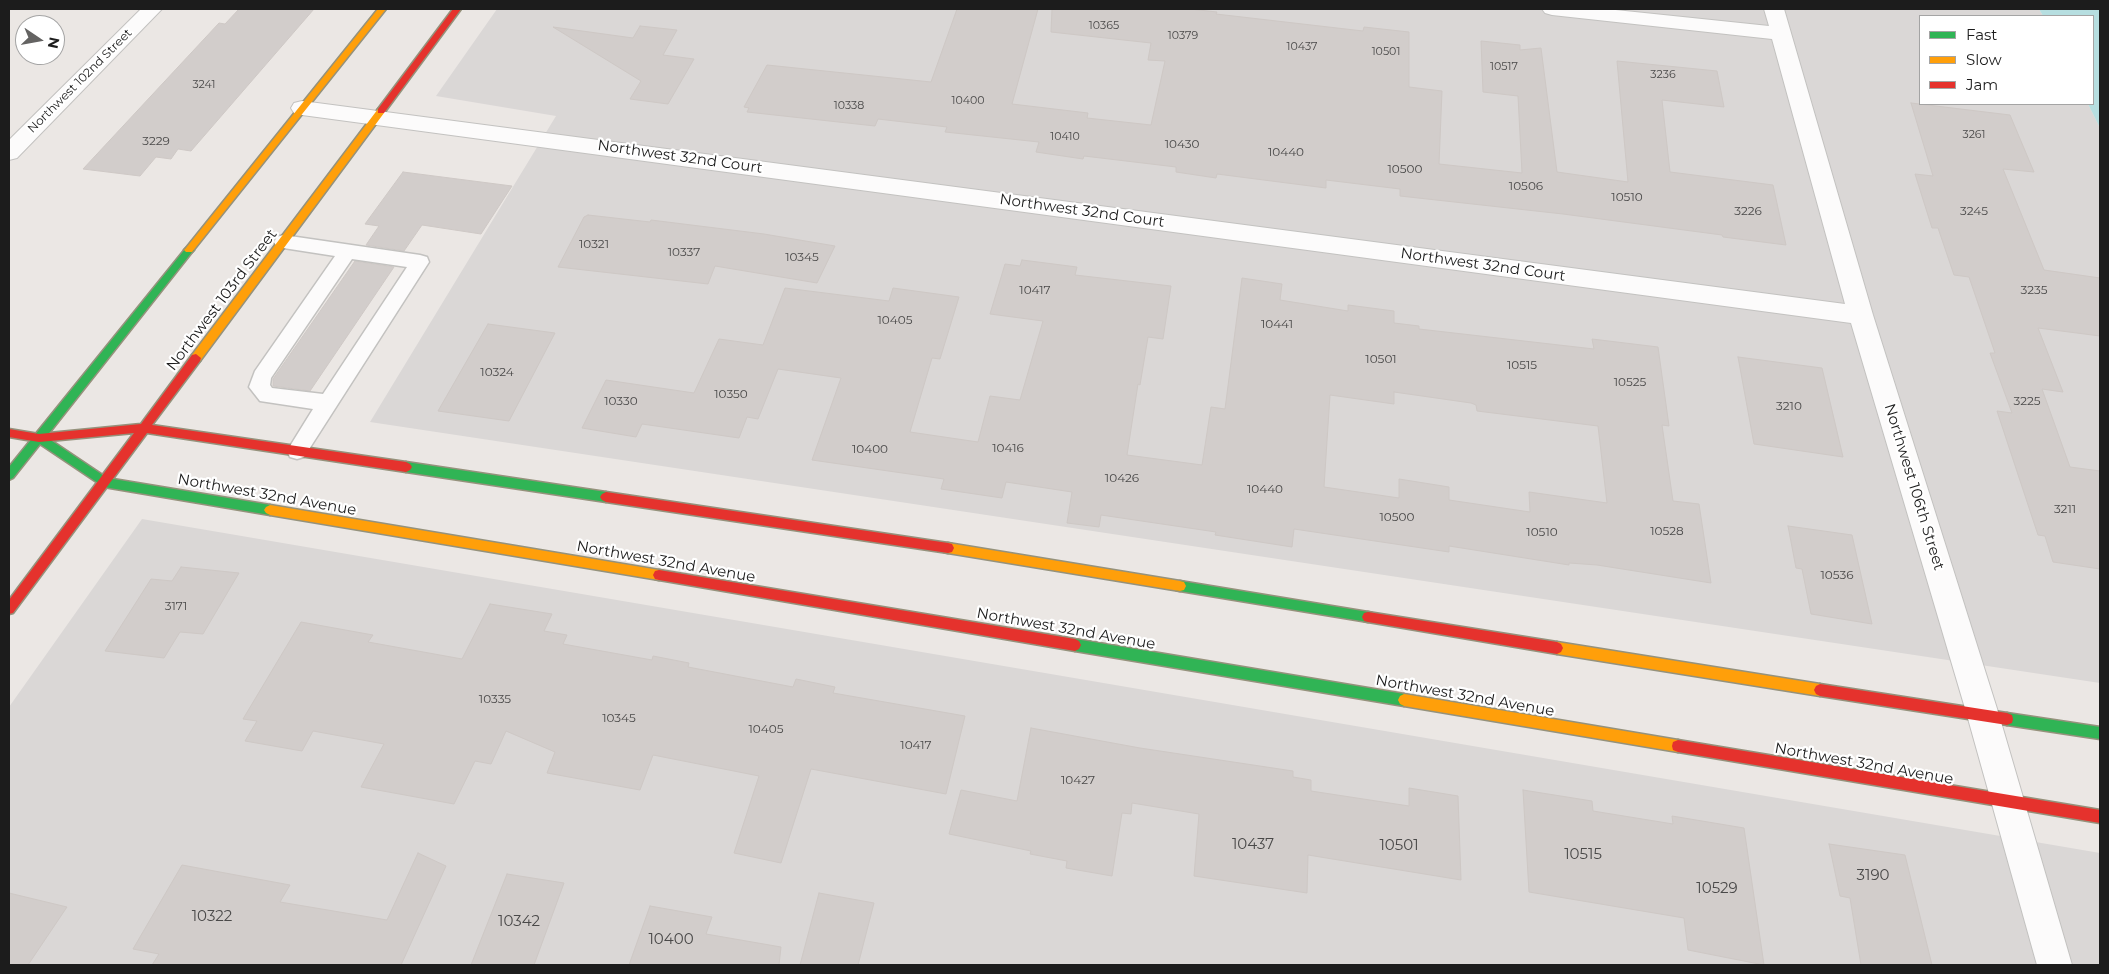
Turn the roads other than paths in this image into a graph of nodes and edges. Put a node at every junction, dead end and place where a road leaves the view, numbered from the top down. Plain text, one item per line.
1 (152, 9) edge
2 (382, 9) edge
3 (457, 9) edge
4 (1552, 9) edge
5 (1778, 21) edge
6 (302, 108) junction
7 (376, 117) junction
8 (9, 153) edge
9 (284, 242) junction
10 (348, 251) junction
11 (1861, 315) junction
12 (328, 403) junction
13 (145, 428) junction
14 (9, 433) edge
15 (39, 438) junction
16 (296, 451) junction
17 (9, 475) edge
18 (104, 482) junction
19 (9, 609) edge
20 (1983, 715) junction
21 (2100, 733) edge
22 (2009, 803) junction
23 (2100, 817) edge
24 (2055, 965) edge

1 - 8 street, Northwest 102nd Street
2 - 6 main road
3 - 7 main road, Northwest 103rd Street
4 - 5 street
5 - 11 street, Northwest 106th Street
6 - 7 street, Northwest 32nd Court
6 - 15 main road
7 - 9 main road, Northwest 103rd Street
7 - 11 street, Northwest 32nd Court
9 - 10 lane
9 - 13 main road, Northwest 103rd Street
10 - 12 lane
10 - 12 lane
11 - 20 street, Northwest 106th Street
12 - 16 lane
13 - 15 main road, Northwest 32nd Avenue
13 - 16 main road, Northwest 32nd Avenue
13 - 18 main road, Northwest 103rd Street
14 - 15 main road, Northwest 32nd Avenue
15 - 17 main road
15 - 18 main road, Northwest 32nd Avenue
16 - 20 main road, Northwest 32nd Avenue
18 - 19 main road, Northwest 103rd Street
18 - 22 main road, Northwest 32nd Avenue
20 - 21 main road, Northwest 32nd Avenue
20 - 22 street, Northwest 106th Street
22 - 23 main road, Northwest 32nd Avenue
22 - 24 street, Northwest 106th Street

